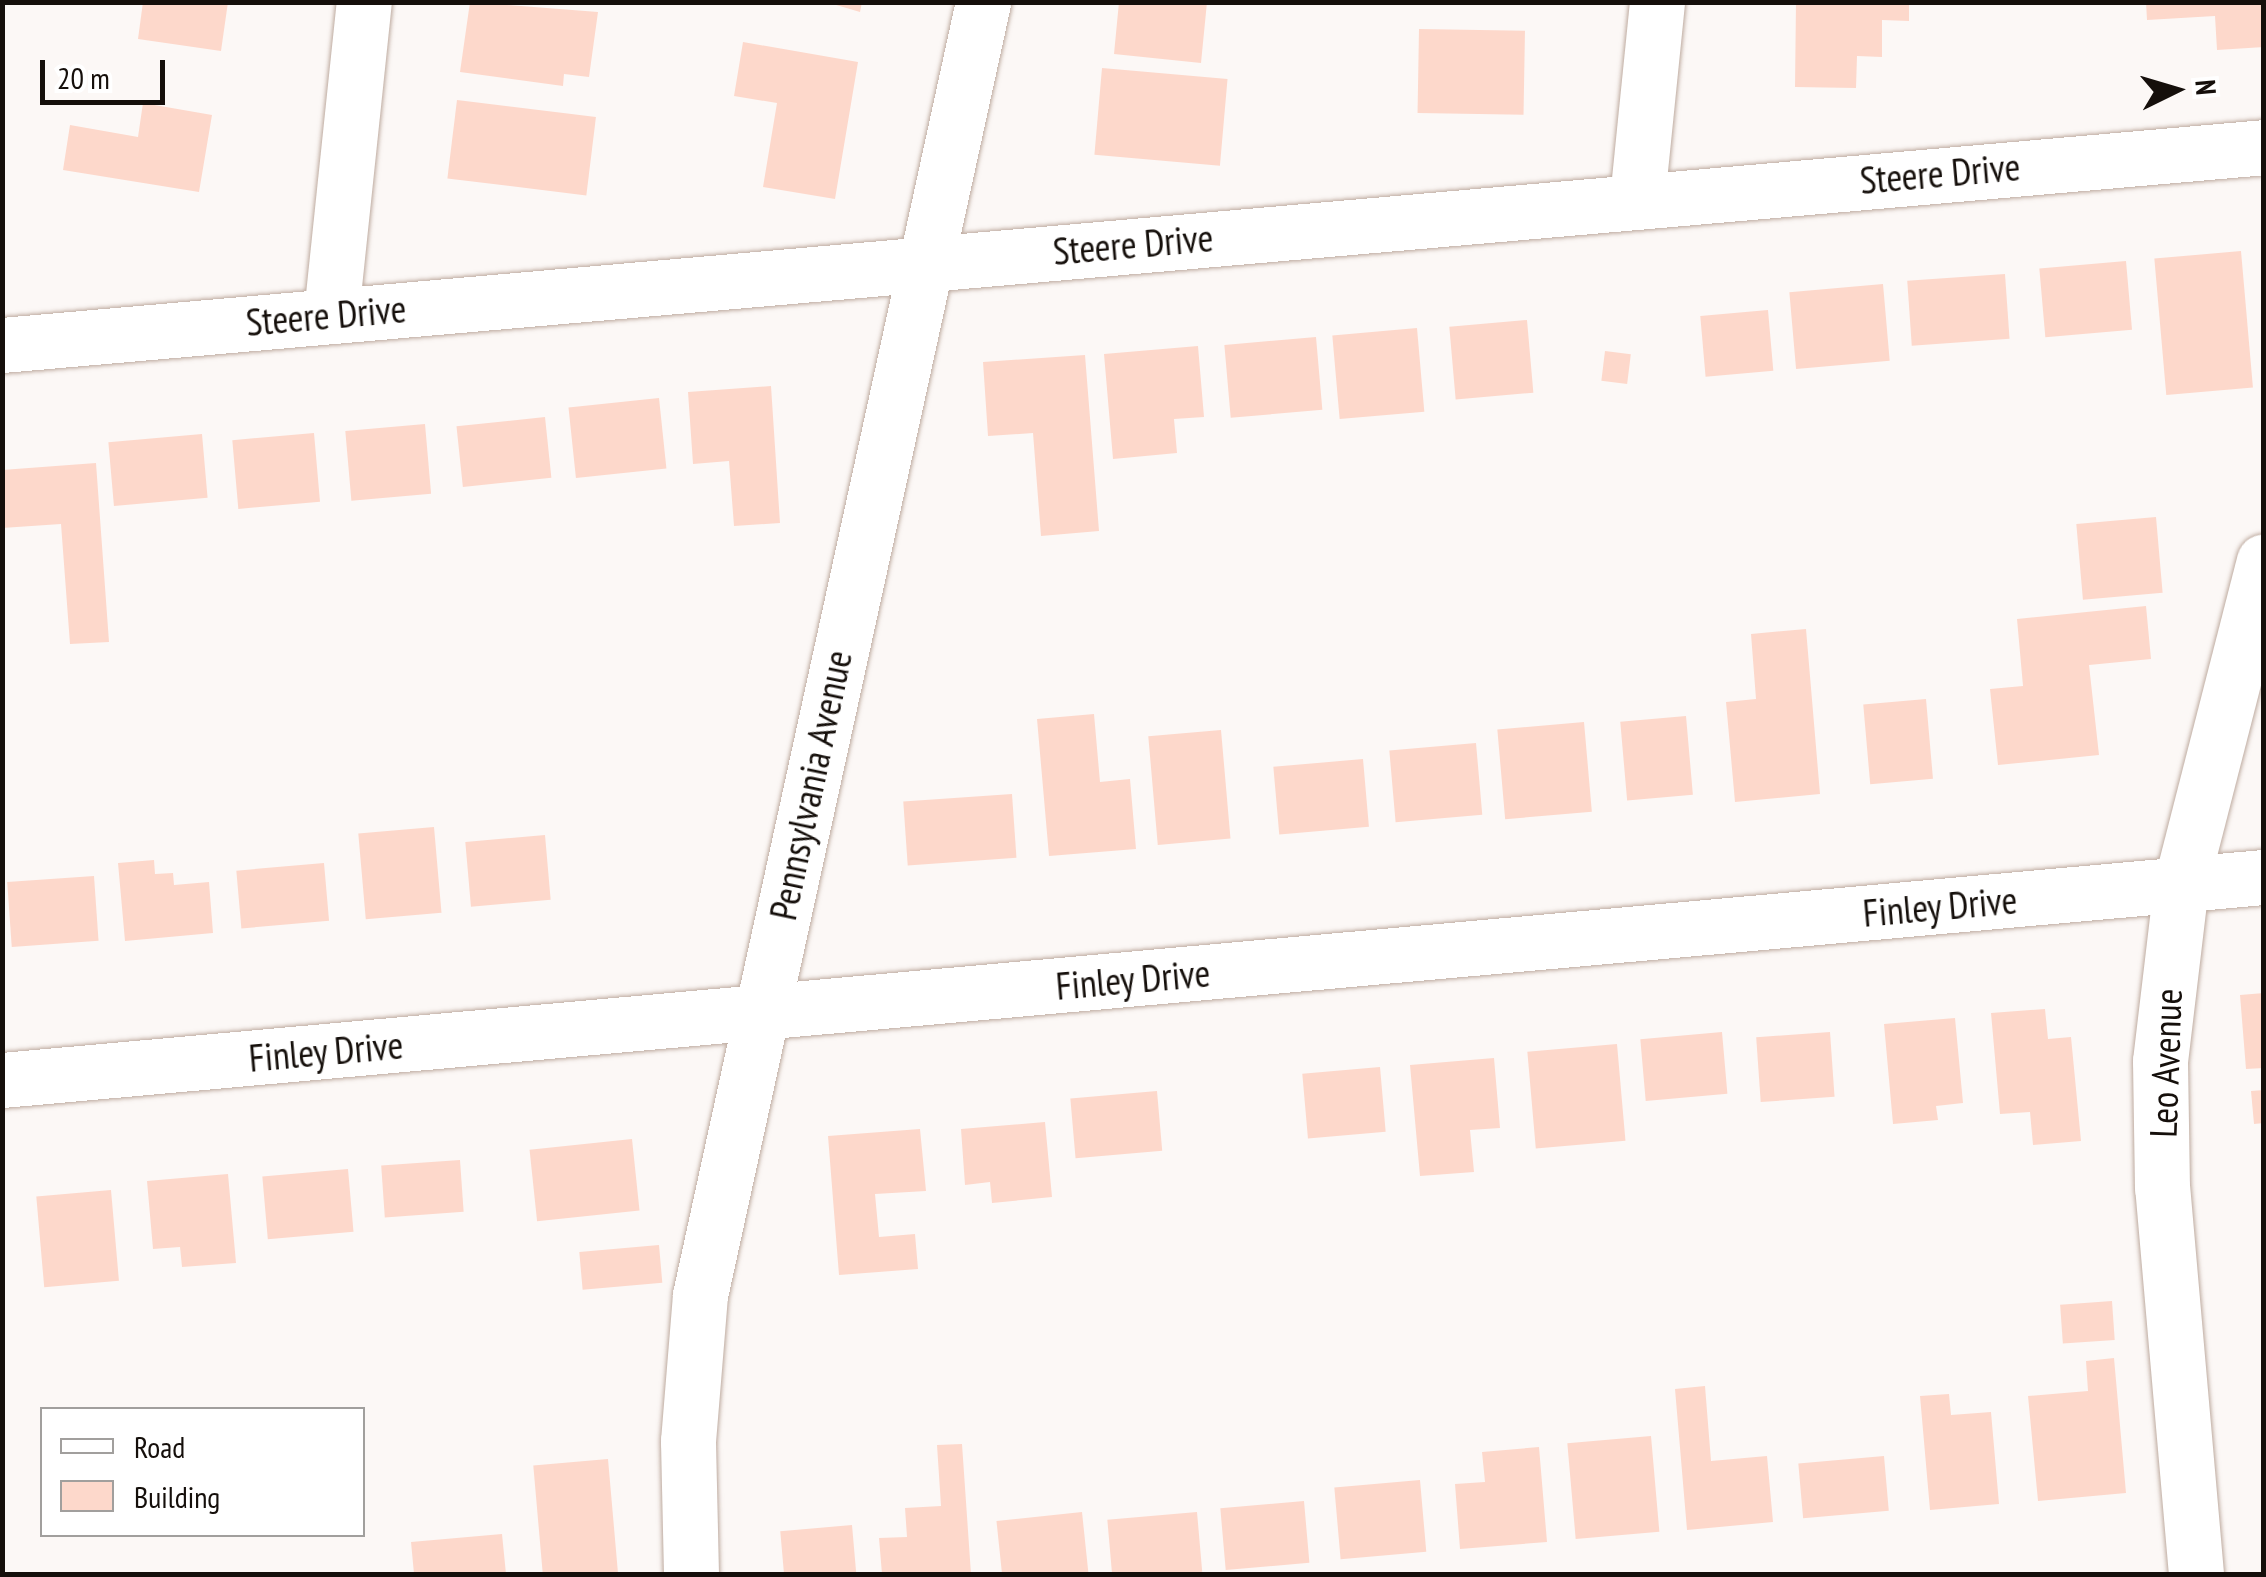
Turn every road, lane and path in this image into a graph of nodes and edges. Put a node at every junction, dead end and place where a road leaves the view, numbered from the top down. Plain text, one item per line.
1 (364, 2) edge
2 (983, 2) edge
3 (1657, 2) edge
4 (2264, 147) edge
5 (1637, 199) junction
6 (926, 263) junction
7 (332, 314) junction
8 (2, 345) edge
9 (2264, 562) edge
10 (2264, 876) edge
11 (2181, 884) junction
12 (760, 1012) junction
13 (2, 1080) edge
14 (691, 1574) edge
15 (2196, 1574) edge

1 - 7 street
2 - 6 street, Pennsylvania Avenue
3 - 5 street
4 - 5 street, Steere Drive
5 - 6 street, Steere Drive
6 - 7 street, Steere Drive
6 - 12 street, Pennsylvania Avenue
7 - 8 street, Steere Drive
9 - 11 street, Leo Avenue
10 - 11 street, Finley Drive
11 - 12 street, Finley Drive
11 - 15 street, Leo Avenue
12 - 13 street, Finley Drive
12 - 14 street, Pennsylvania Avenue

